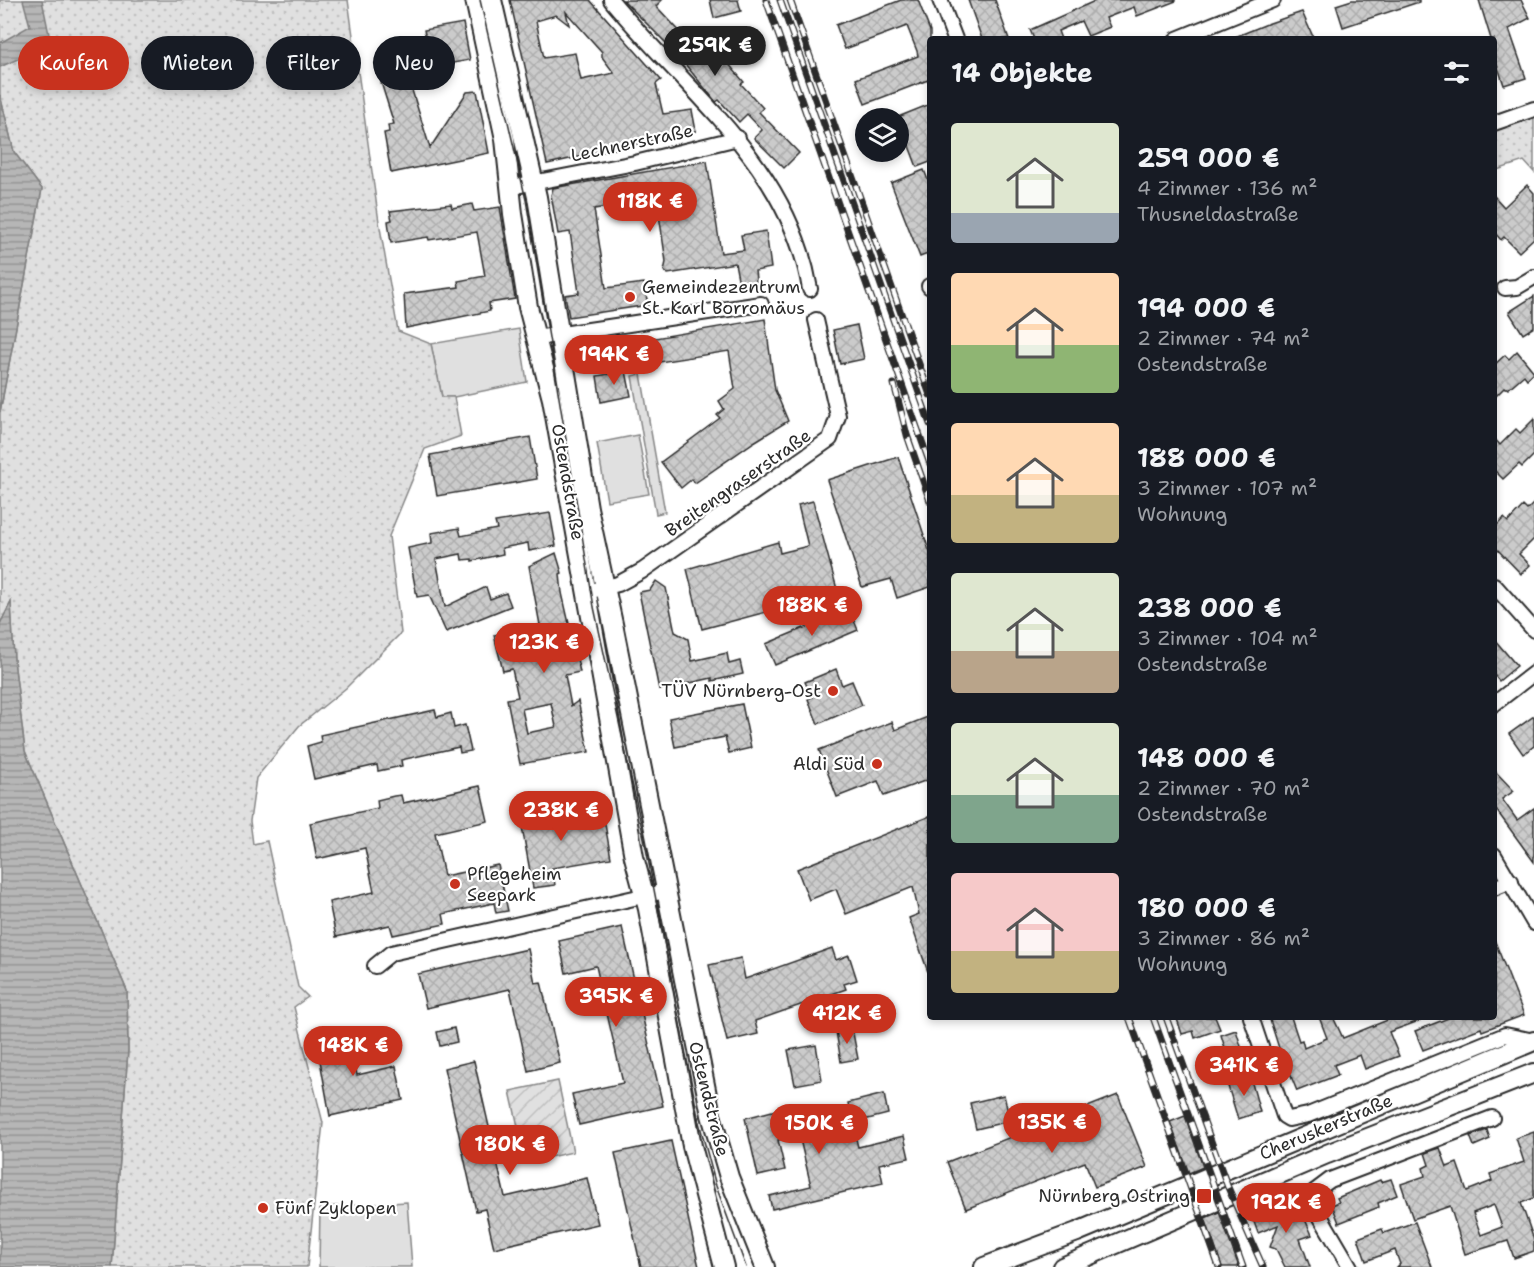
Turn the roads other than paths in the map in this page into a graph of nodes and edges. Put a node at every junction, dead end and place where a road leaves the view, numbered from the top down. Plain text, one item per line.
1 (475, 0) edge
2 (492, 0) edge
3 (611, 0) edge
4 (940, 0) edge
5 (1273, 0) edge
6 (954, 36) edge
7 (1184, 36) edge
8 (1534, 109) edge
9 (1497, 122) edge
10 (738, 138) junction
11 (534, 183) junction
12 (511, 187) junction
13 (1534, 277) edge
14 (1505, 288) dead end
15 (810, 289) dead end
16 (761, 304) dead end
17 (816, 320) dead end
18 (559, 335) junction
19 (536, 338) junction
20 (1497, 588) edge
21 (596, 590) junction
22 (1534, 630) edge
23 (1534, 674) edge
24 (1497, 702) edge
25 (1497, 860) edge
26 (1511, 881) junction
27 (1497, 887) edge
28 (665, 891) junction
29 (644, 895) junction
30 (1534, 923) edge
31 (375, 966) dead end
32 (1252, 1020) edge
33 (1534, 1041) edge
34 (1534, 1073) edge
35 (1492, 1118) dead end
36 (736, 1194) junction
37 (707, 1205) junction
38 (724, 1267) edge
39 (765, 1267) edge
40 (984, 1267) edge
41 (1062, 1267) edge
42 (1350, 1267) edge

1 - 12 main road, Ostendstraße
2 - 11 main road, Ostendstraße
3 - 10 street
4 - 6 street
5 - 7 street
8 - 9 street
10 - 11 street, Lechnerstraße
10 - 15 street
11 - 12 street, Lechnerstraße
11 - 18 main road, Ostendstraße
12 - 19 main road, Ostendstraße
13 - 14 street
16 - 18 street
17 - 21 street, Breitengraserstraße
18 - 19 street
18 - 21 main road, Ostendstraße
19 - 21 main road, Ostendstraße
20 - 22 street
21 - 28 main road, Ostendstraße
21 - 29 main road, Ostendstraße
23 - 24 street
25 - 26 street
26 - 27 street
26 - 30 street
28 - 29 street
28 - 36 main road, Ostendstraße
29 - 31 street
29 - 37 main road, Ostendstraße
32 - 33 street
33 - 40 main road, Cheruskerstraße
34 - 41 main road, Cheruskerstraße
35 - 42 street
36 - 37 main road
36 - 39 main road, Ostendstraße
37 - 38 main road, Ostendstraße

